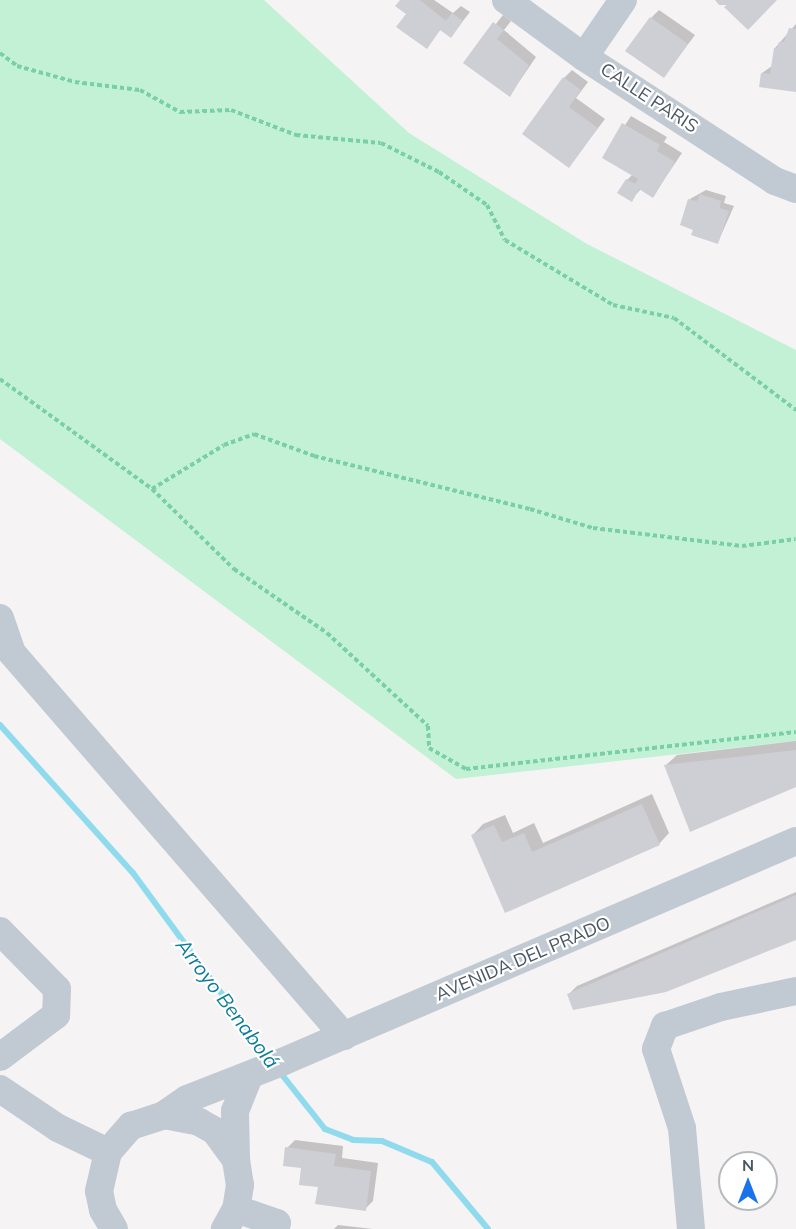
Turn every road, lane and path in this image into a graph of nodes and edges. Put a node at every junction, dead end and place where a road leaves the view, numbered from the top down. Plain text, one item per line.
1 (506, 0) edge
2 (623, 0) edge
3 (0, 53) edge
4 (584, 57) junction
5 (796, 189) edge
6 (0, 379) edge
7 (796, 410) edge
8 (152, 489) junction
9 (796, 539) edge
10 (0, 618) edge
11 (796, 732) edge
12 (796, 841) edge
13 (0, 931) edge
14 (796, 991) edge
15 (344, 1036) junction
16 (0, 1057) edge
17 (249, 1076) junction
18 (0, 1089) edge
19 (164, 1115) junction
20 (108, 1152) junction
21 (236, 1160) junction
22 (231, 1219) edge
23 (113, 1229) edge
24 (275, 1229) edge
25 (691, 1229) edge

1 - 4 street, CALLE PARIS
2 - 4 street
3 - 7 path
4 - 5 street, CALLE PARIS
6 - 8 path
8 - 9 path
8 - 11 path
10 - 15 street
12 - 15 street, AVENIDA DEL PRADO
13 - 16 street
14 - 25 street
15 - 17 street, AVENIDA DEL PRADO
17 - 19 street, AVENIDA DEL PRADO
17 - 21 street
18 - 20 street
19 - 20 street
19 - 21 street
20 - 23 street
21 - 22 street
22 - 24 street

